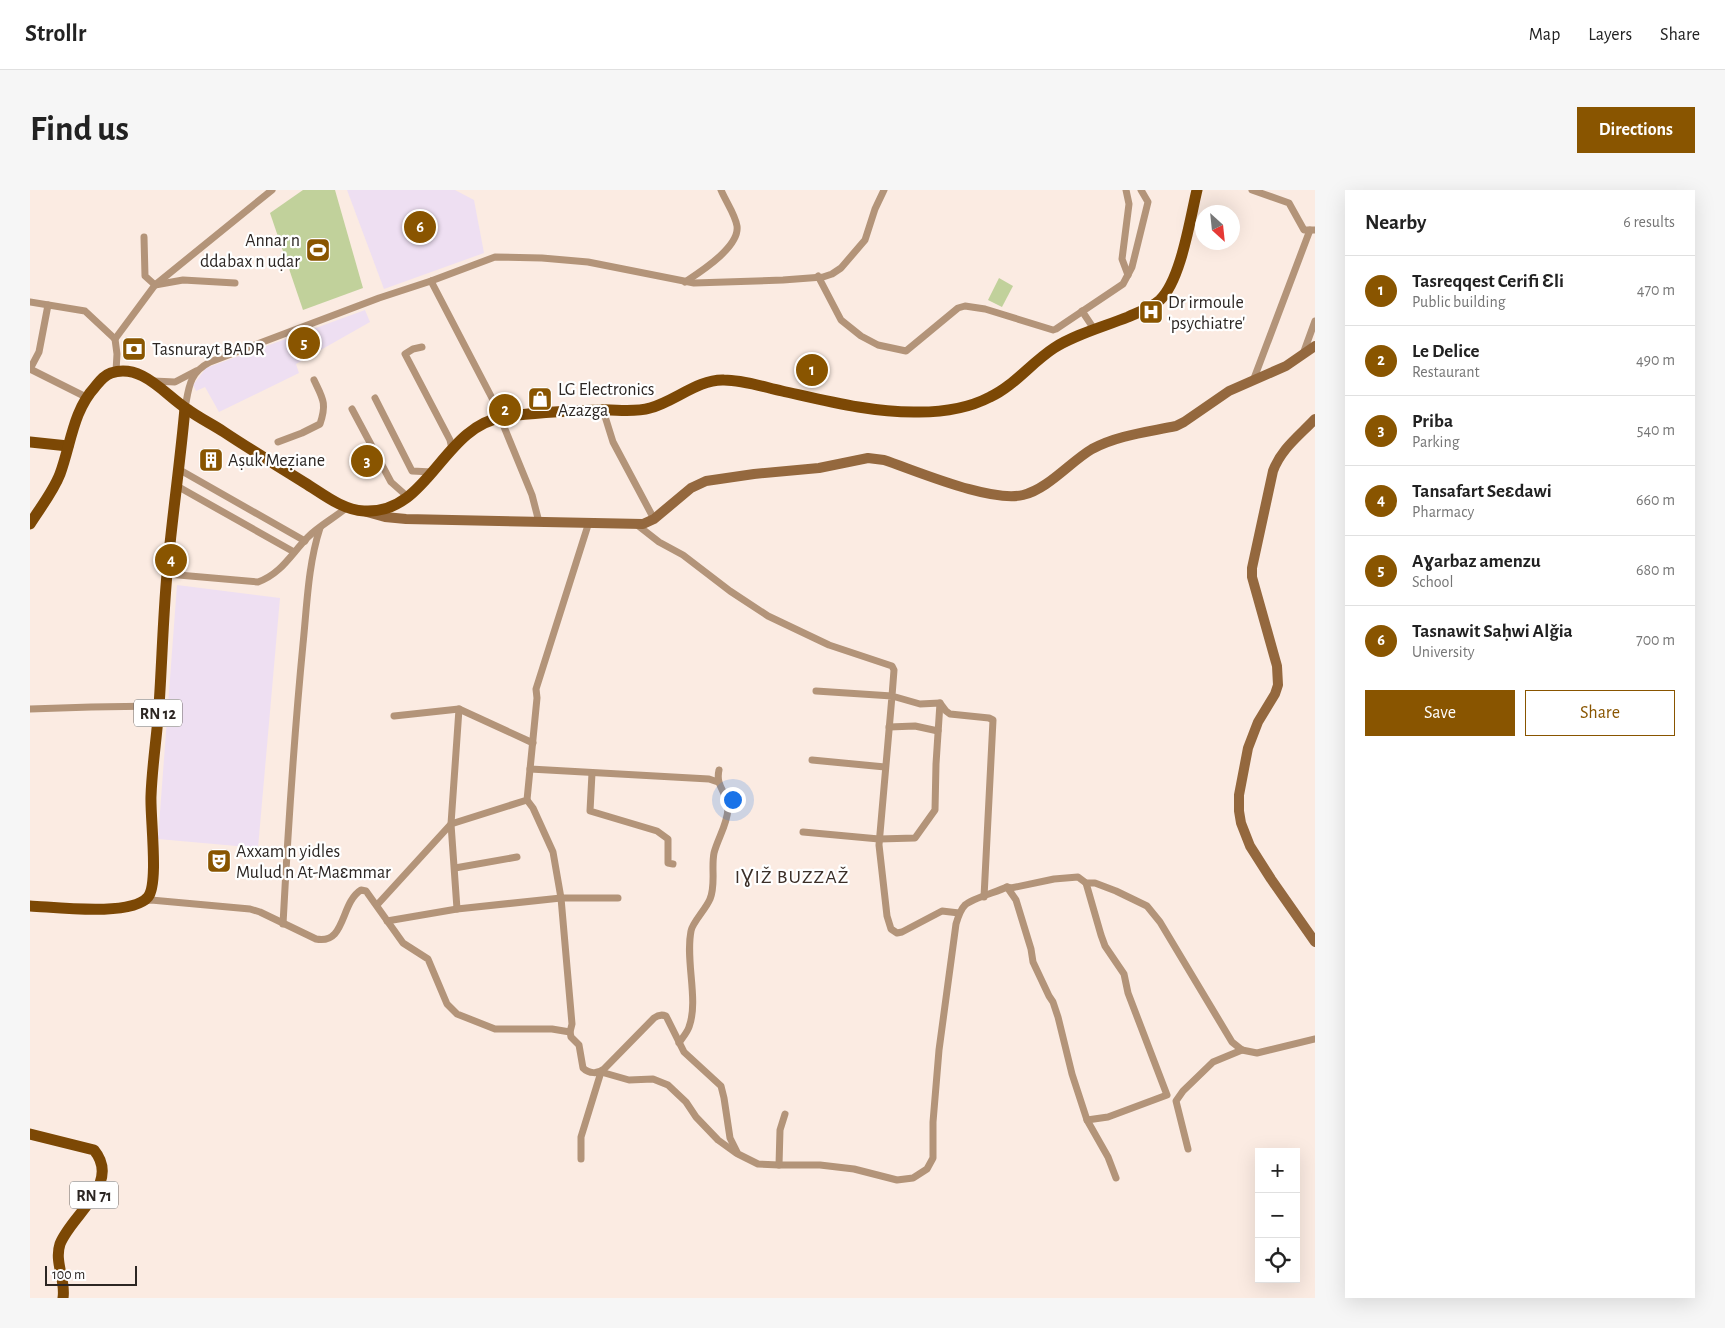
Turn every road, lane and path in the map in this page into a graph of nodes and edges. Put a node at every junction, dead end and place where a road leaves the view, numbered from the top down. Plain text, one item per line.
1 (272, 190) edge
2 (721, 190) edge
3 (884, 190) edge
4 (1126, 190) edge
5 (1141, 190) edge
6 (1197, 190) edge
7 (1252, 190) edge
8 (1312, 230) edge
9 (144, 237) dead end
10 (1128, 275) junction
11 (818, 276) junction
12 (432, 281) junction
13 (685, 282) junction
14 (235, 283) dead end
15 (155, 285) junction
16 (30, 302) edge
17 (48, 305) junction
18 (1082, 311) junction
19 (1315, 321) edge
20 (1094, 329) junction
21 (115, 339) junction
22 (1315, 346) edge
23 (422, 347) dead end
24 (1302, 356) junction
25 (30, 369) edge
26 (116, 371) junction
27 (196, 371) junction
28 (314, 380) dead end
29 (153, 381) junction
30 (1254, 381) junction
31 (86, 397) junction
32 (375, 398) dead end
33 (185, 408) junction
34 (352, 409) dead end
35 (603, 410) junction
36 (500, 417) junction
37 (1315, 420) edge
38 (30, 442) edge
39 (278, 442) dead end
40 (68, 446) junction
41 (452, 448) junction
42 (180, 470) junction
43 (432, 472) junction
44 (177, 486) junction
45 (409, 498) junction
46 (346, 508) junction
47 (364, 511) junction
48 (654, 519) junction
49 (538, 522) junction
50 (589, 522) junction
51 (30, 524) edge
52 (636, 524) junction
53 (320, 528) junction
54 (305, 541) junction
55 (294, 552) junction
56 (167, 574) junction
57 (816, 691) dead end
58 (892, 696) junction
59 (940, 703) junction
60 (159, 706) junction
61 (30, 709) edge
62 (459, 709) junction
63 (394, 716) dead end
64 (889, 727) junction
65 (938, 731) junction
66 (533, 743) junction
67 (812, 760) dead end
68 (885, 767) junction
69 (530, 769) junction
70 (719, 770) dead end
71 (592, 774) junction
72 (718, 782) junction
73 (528, 800) junction
74 (452, 824) junction
75 (803, 832) dead end
76 (879, 838) junction
77 (517, 857) dead end
78 (673, 864) dead end
79 (455, 868) junction
80 (1086, 882) junction
81 (1007, 887) junction
82 (984, 897) junction
83 (561, 898) junction
84 (618, 898) dead end
85 (144, 901) junction
86 (378, 905) junction
87 (30, 906) edge
88 (457, 909) junction
89 (960, 913) junction
90 (388, 921) junction
91 (283, 924) junction
92 (1315, 942) edge
93 (570, 1032) junction
94 (1315, 1039) edge
95 (679, 1043) junction
96 (1242, 1050) junction
97 (601, 1072) junction
98 (1167, 1095) junction
99 (1176, 1101) junction
100 (785, 1114) dead end
101 (1087, 1120) junction
102 (30, 1134) edge
103 (1188, 1149) dead end
104 (738, 1154) junction
105 (581, 1159) dead end
106 (779, 1165) junction
107 (1116, 1178) dead end
108 (63, 1298) edge

1 - 15 street
2 - 13 street
3 - 11 street
4 - 10 street
5 - 10 street
6 - 20 main road
7 - 8 street
8 - 30 street
9 - 15 street
10 - 18 street
11 - 13 street
11 - 18 street
12 - 13 street
12 - 27 street
12 - 36 street
14 - 15 street
15 - 21 street
16 - 17 street
17 - 21 street
17 - 25 street
18 - 20 street
19 - 24 street
20 - 35 main road
21 - 26 street
22 - 24 street
23 - 41 street
24 - 30 street
25 - 31 street
26 - 29 main road
26 - 31 main road
27 - 29 street
27 - 33 street
28 - 39 street
29 - 33 main road
30 - 48 street
31 - 40 main road
32 - 43 street
33 - 42 main road, RN 12
33 - 46 main road
34 - 45 street
35 - 36 main road
35 - 48 street
36 - 41 main road
36 - 49 street
37 - 92 street
38 - 40 main road
40 - 51 main road
41 - 43 main road
42 - 44 main road, RN 12
42 - 54 street
43 - 45 main road
44 - 55 street
44 - 56 main road, RN 12
45 - 47 main road
46 - 47 main road
46 - 53 street
47 - 49 street
48 - 52 street
49 - 50 street
50 - 52 street
50 - 66 street
52 - 58 street
53 - 54 street
53 - 91 street
54 - 55 street
55 - 56 street
56 - 60 main road, RN 12
57 - 58 street
58 - 59 street
58 - 64 street
59 - 65 street
59 - 82 street
60 - 61 street
60 - 85 main road, RN 12
62 - 63 street
62 - 66 street
62 - 74 street
64 - 65 street
64 - 68 street
65 - 76 street
66 - 69 street
67 - 68 street
68 - 76 street
69 - 71 street
69 - 73 street
70 - 72 street
71 - 72 street
71 - 78 street
72 - 95 street
73 - 74 street
73 - 83 street
74 - 79 street
74 - 86 street
75 - 76 street
76 - 89 street
77 - 79 street
79 - 88 street
80 - 81 street
80 - 96 street
80 - 98 street
81 - 82 street
81 - 101 street
82 - 89 street
83 - 84 street
83 - 88 street
83 - 93 street
85 - 87 main road
85 - 91 street
86 - 90 street
86 - 91 street
88 - 90 street
89 - 106 street
90 - 93 street
93 - 97 street
94 - 96 street
95 - 97 street
95 - 104 street
96 - 99 street
97 - 104 street
97 - 105 street
98 - 99 street
98 - 101 street
99 - 103 street
100 - 106 street
101 - 107 street
102 - 108 main road, RN 71
104 - 106 street

